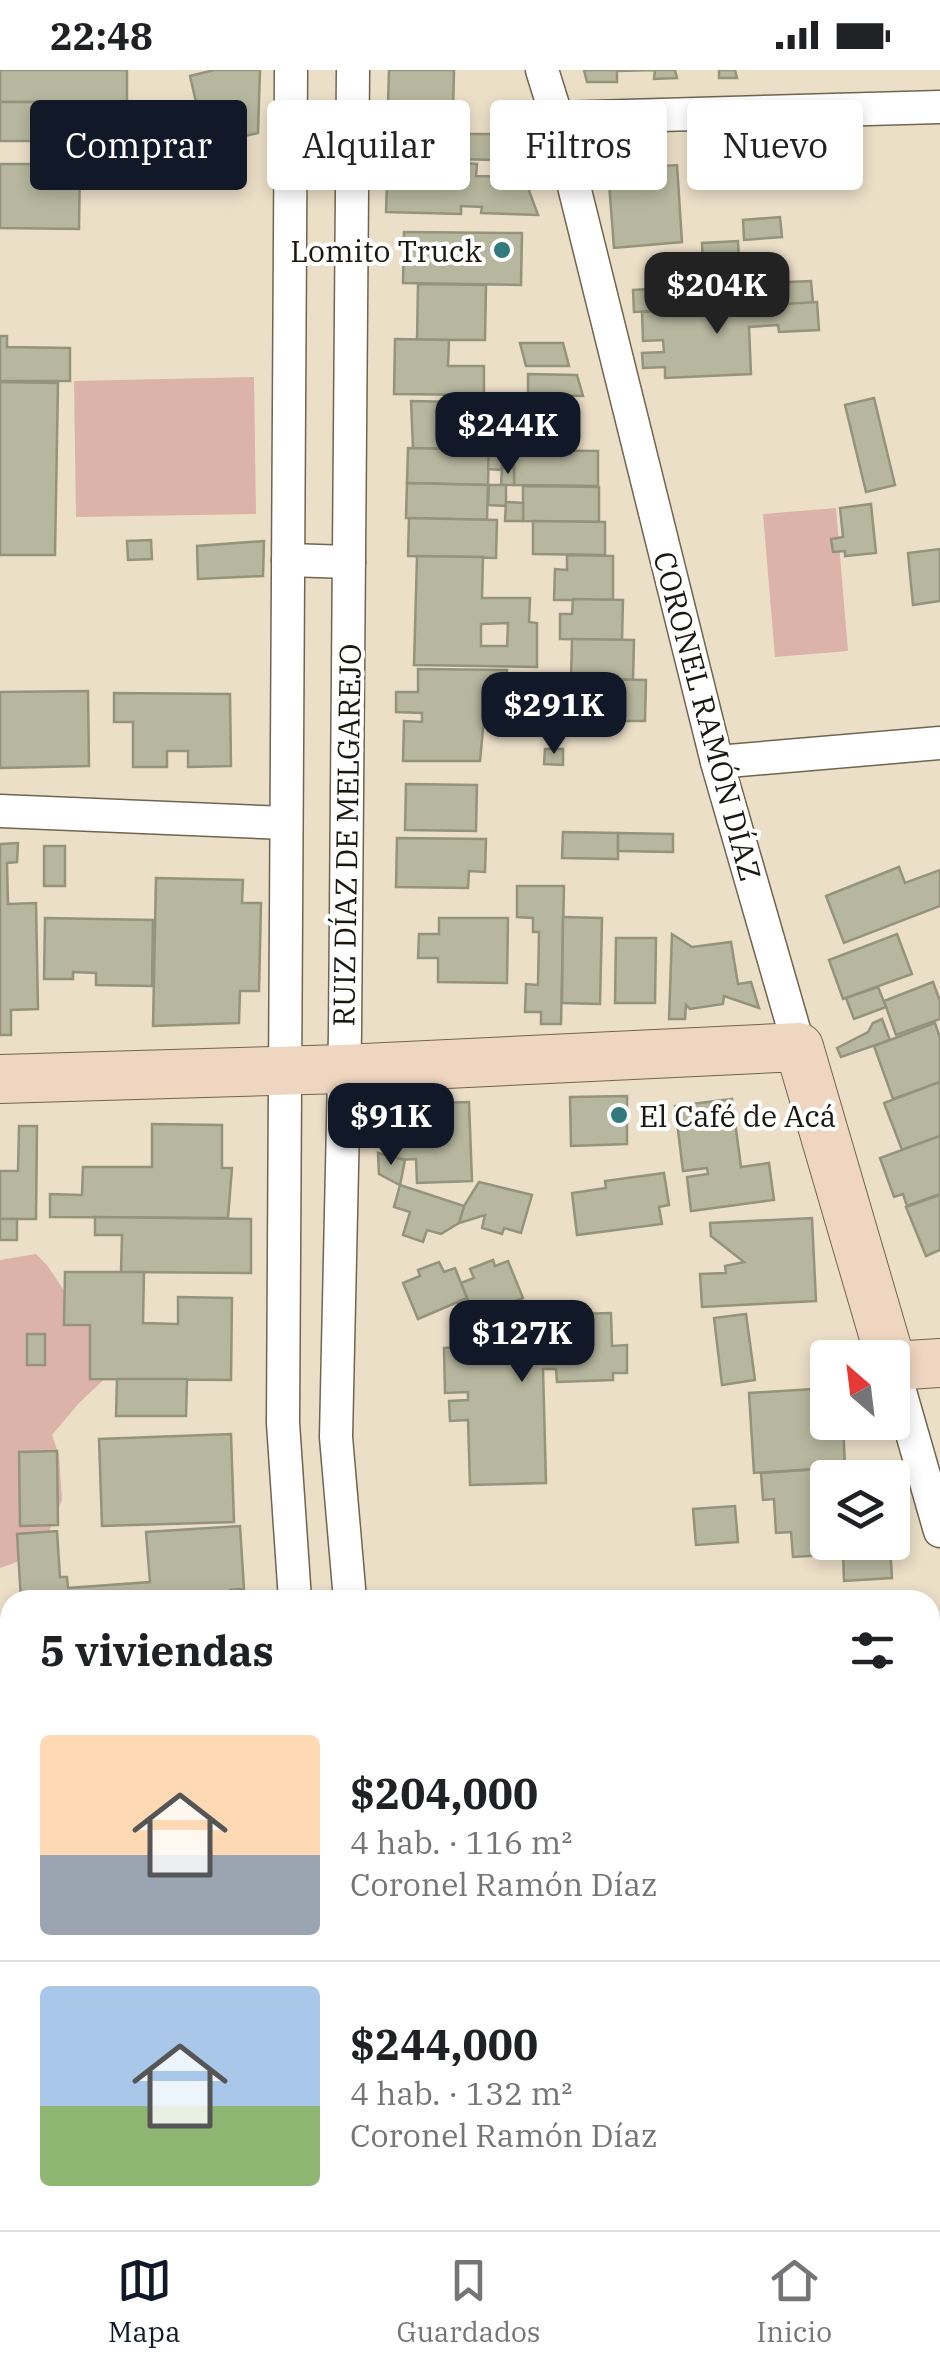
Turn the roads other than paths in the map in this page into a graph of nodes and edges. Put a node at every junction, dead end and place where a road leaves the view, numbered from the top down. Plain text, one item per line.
1 (291, 70) edge
2 (353, 70) edge
3 (542, 70) edge
4 (291, 100) edge
5 (353, 100) edge
6 (551, 100) edge
7 (940, 107) edge
8 (667, 115) edge
9 (290, 190) edge
10 (352, 190) edge
11 (575, 190) edge
12 (288, 560) junction
13 (348, 562) junction
14 (940, 743) edge
15 (718, 762) junction
16 (0, 811) edge
17 (286, 823) junction
18 (799, 1047) junction
19 (343, 1069) junction
20 (284, 1071) junction
21 (0, 1079) edge
22 (885, 1340) edge
23 (940, 1363) edge
24 (910, 1365) edge
25 (910, 1426) edge
26 (940, 1531) edge
27 (290, 1540) junction
28 (344, 1540) junction
29 (294, 1590) edge
30 (349, 1590) edge

1 - 4 street, RUIZ DÍAZ DE MELGAREJO
2 - 5 street, RUIZ DÍAZ DE MELGAREJO
3 - 6 street, CORONEL RAMÓN DÍAZ
7 - 8 street
9 - 12 street, RUIZ DÍAZ DE MELGAREJO
10 - 13 street, RUIZ DÍAZ DE MELGAREJO
11 - 15 street, CORONEL RAMÓN DÍAZ
12 - 13 street
12 - 17 street, RUIZ DÍAZ DE MELGAREJO
13 - 19 street, RUIZ DÍAZ DE MELGAREJO
14 - 15 street
15 - 18 street, CORONEL RAMÓN DÍAZ
16 - 17 street
17 - 20 street, RUIZ DÍAZ DE MELGAREJO
18 - 19 street
18 - 22 street, CORONEL RAMÓN DÍAZ
19 - 20 street
19 - 28 street, RUIZ DÍAZ DE MELGAREJO
20 - 21 street
20 - 27 street, RUIZ DÍAZ DE MELGAREJO
23 - 24 street
25 - 26 street
27 - 28 street
27 - 29 street, RUIZ DÍAZ DE MELGAREJO
28 - 30 street, RUIZ DÍAZ DE MELGAREJO

